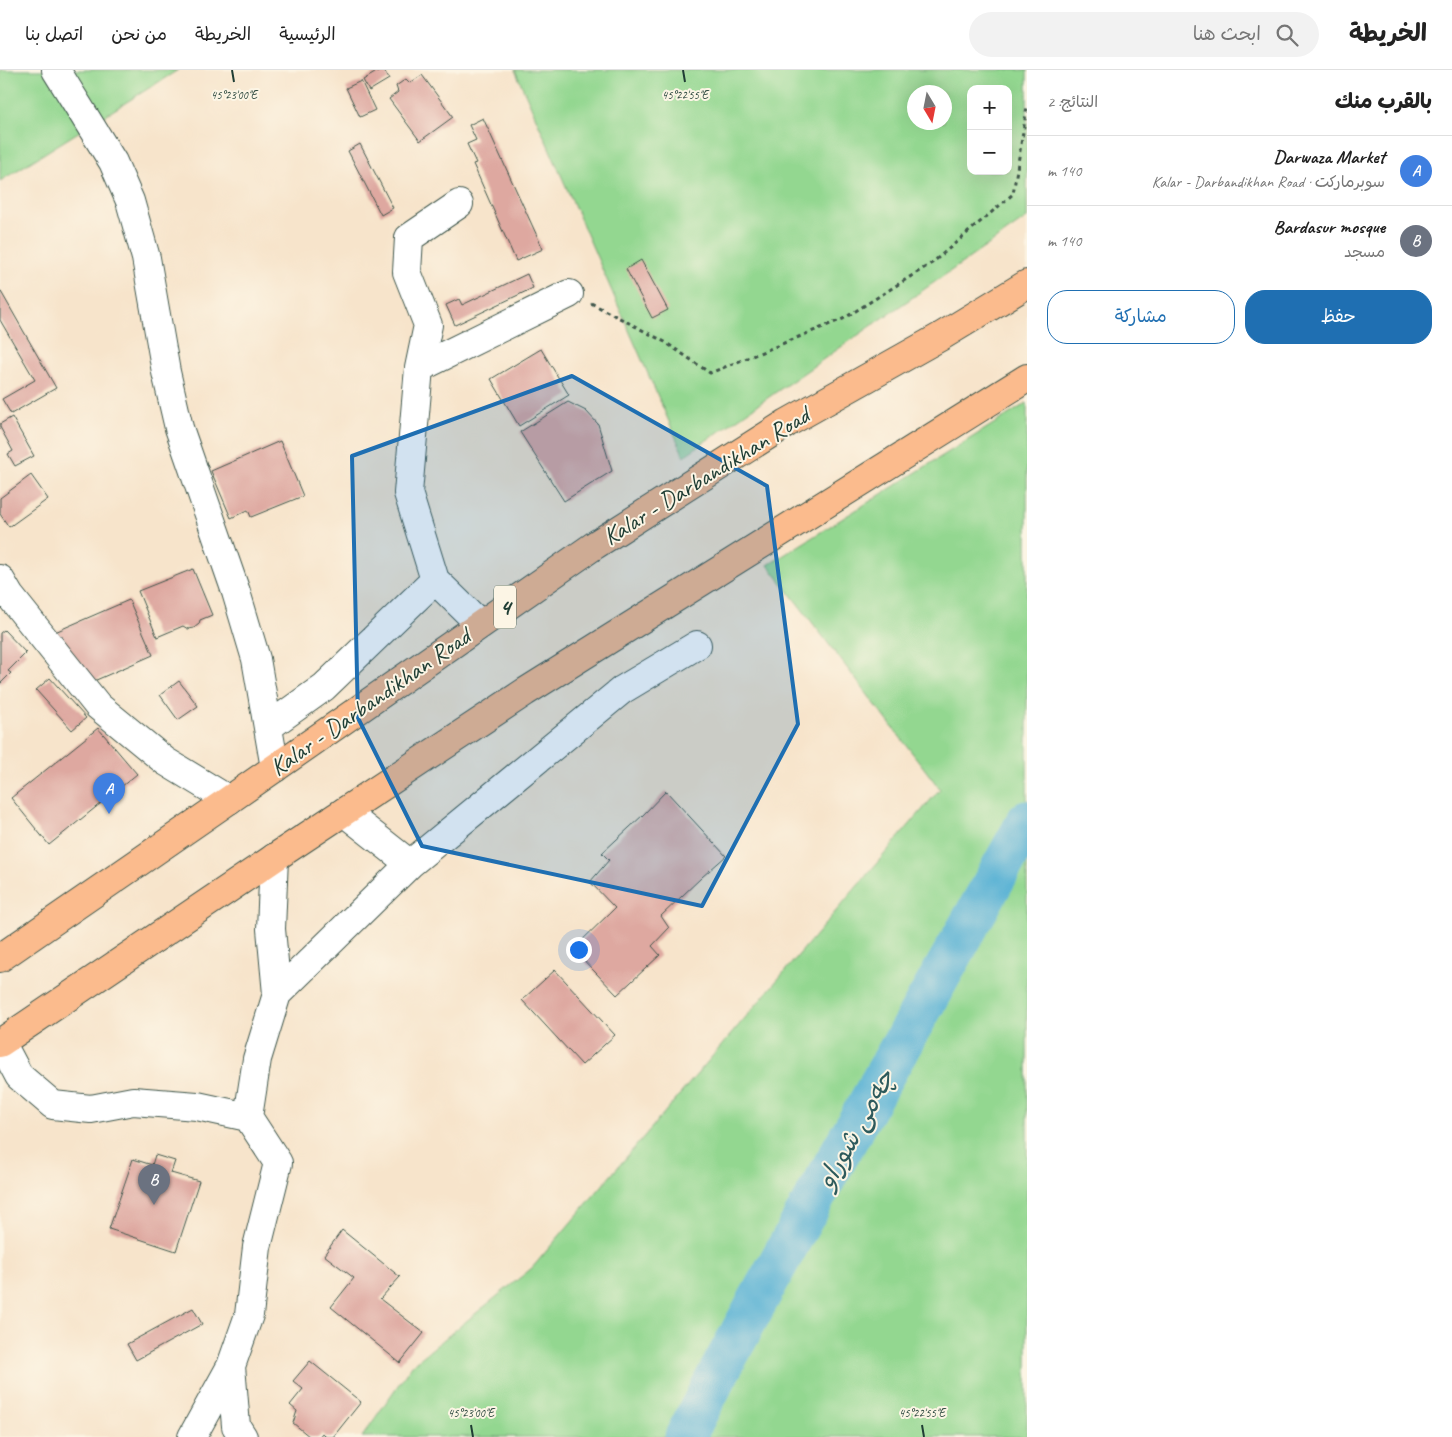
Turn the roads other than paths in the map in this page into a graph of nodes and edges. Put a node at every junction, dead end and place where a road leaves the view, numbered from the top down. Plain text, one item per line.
1 (56, 70) edge
2 (459, 204) dead end
3 (1027, 284) edge
4 (569, 294) road end
5 (419, 368) junction
6 (1027, 378) edge
7 (435, 580) junction
8 (3, 594) edge
9 (480, 624) junction
10 (697, 645) dead end
11 (268, 727) junction
12 (274, 768) junction
13 (229, 800) junction
14 (344, 812) junction
15 (274, 858) junction
16 (410, 864) junction
17 (0, 958) edge
18 (277, 994) junction
19 (0, 1042) edge
20 (248, 1117) junction
21 (231, 1366) junction
22 (192, 1437) edge
23 (243, 1437) edge

1 - 11 street
2 - 5 street
3 - 9 highway, Kalar - Darbandikhan Road / 4
4 - 5 street
5 - 7 street
6 - 14 highway
7 - 9 street
7 - 11 street
8 - 13 street
9 - 12 highway, Kalar - Darbandikhan Road / 4
10 - 16 street
11 - 12 street
12 - 13 highway, Kalar - Darbandikhan Road / 4
13 - 17 highway, Kalar - Darbandikhan Road / 4
14 - 15 highway
14 - 16 street
15 - 18 street
15 - 19 highway
16 - 18 street
18 - 20 street
19 - 20 street
20 - 21 street
21 - 22 street
21 - 23 street

